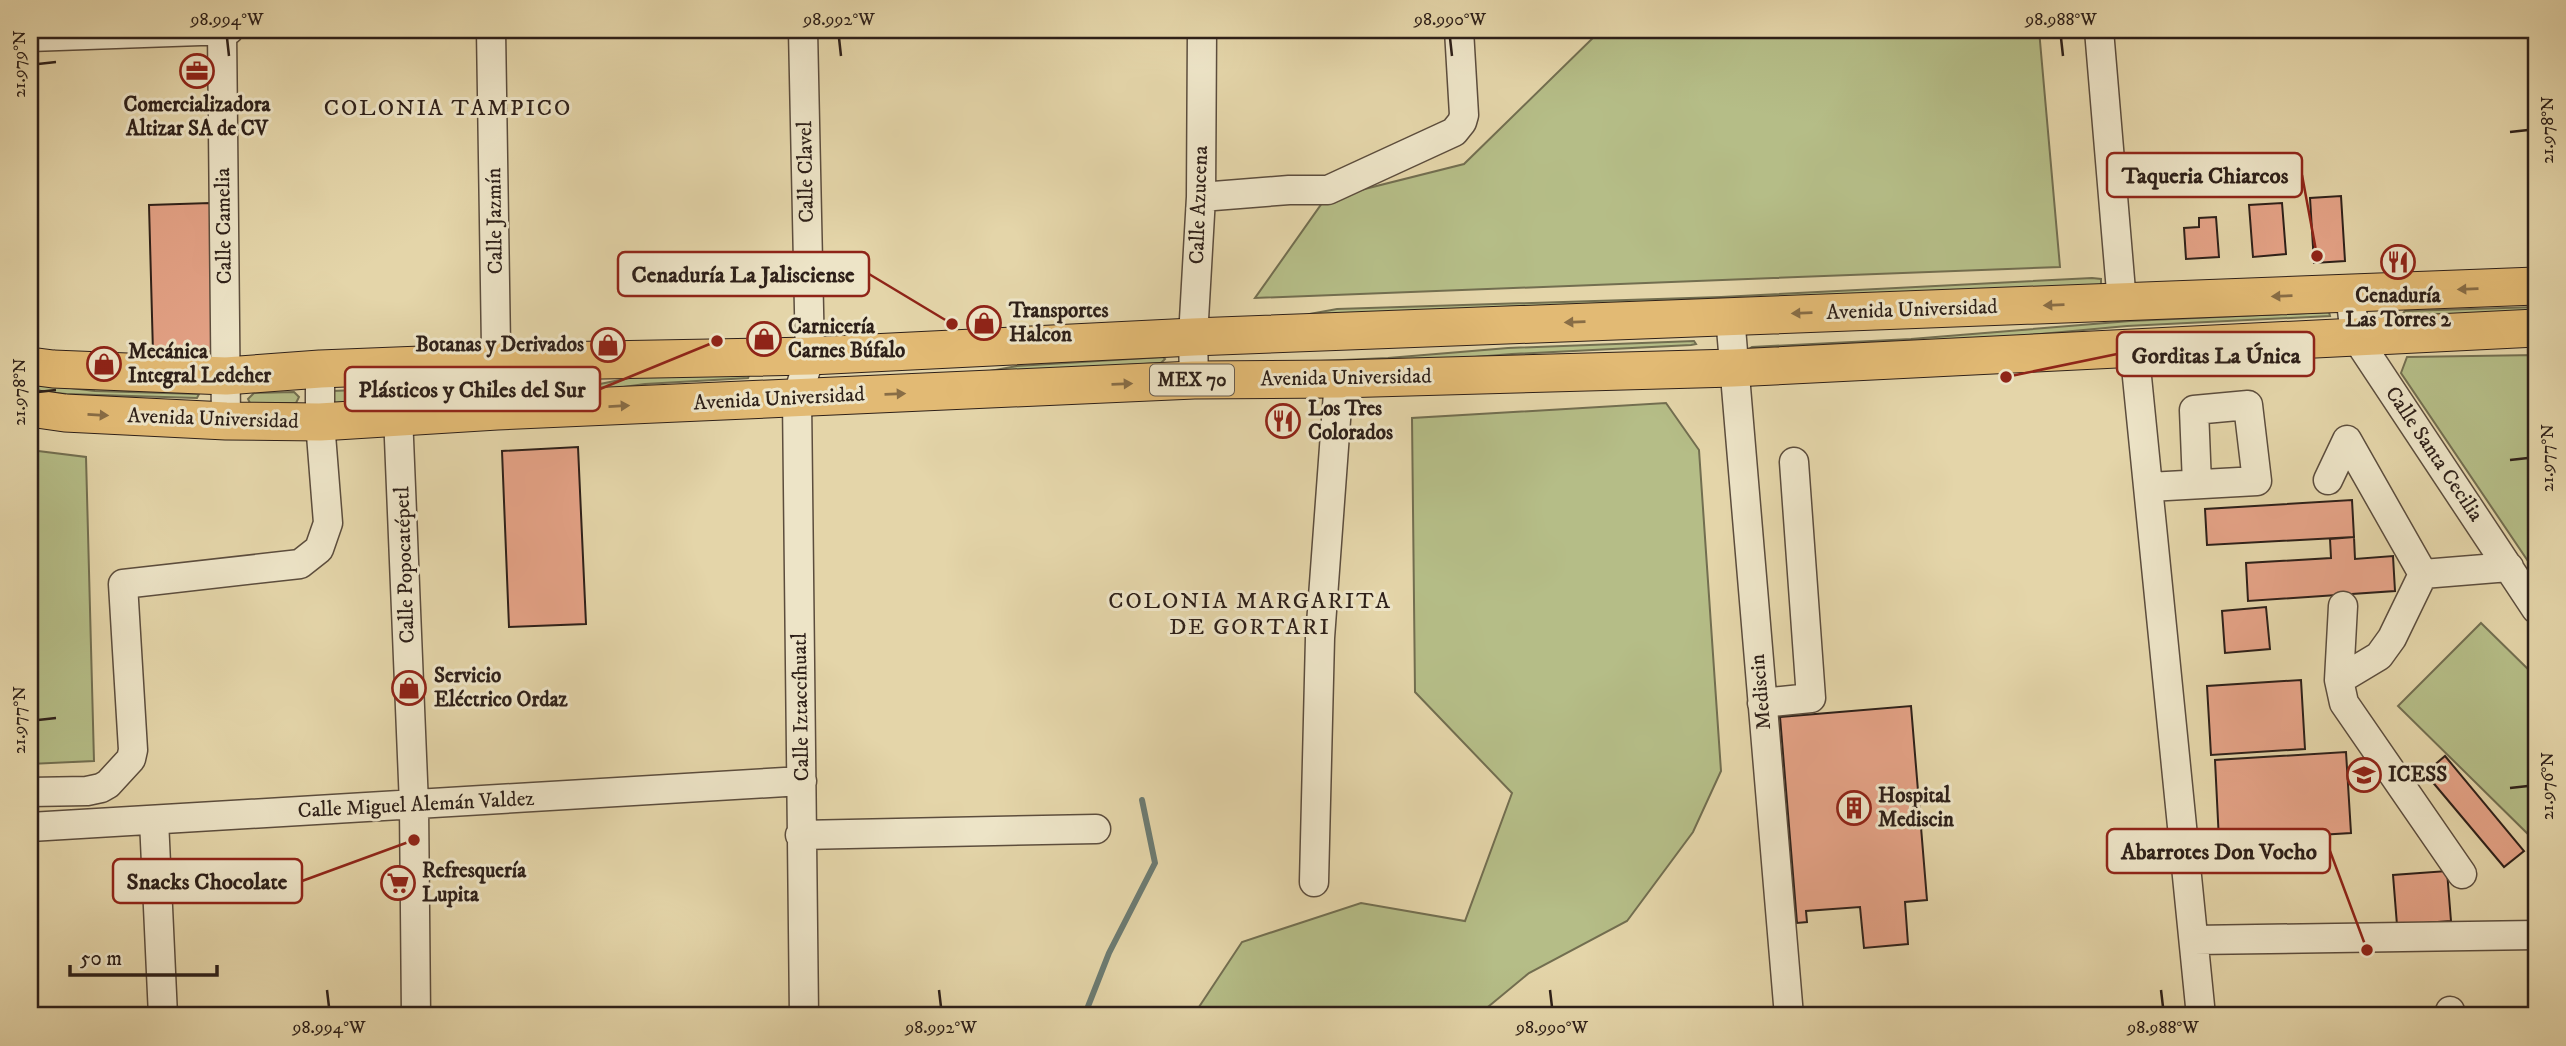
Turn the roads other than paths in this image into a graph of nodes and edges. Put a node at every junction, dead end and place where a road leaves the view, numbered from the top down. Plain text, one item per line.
1 (222, 30) edge
2 (229, 30) edge
3 (491, 30) edge
4 (803, 30) edge
5 (1202, 30) edge
6 (1459, 30) edge
7 (2099, 30) edge
8 (30, 37) edge
9 (1201, 197) junction
10 (2536, 286) edge
11 (2350, 293) junction
12 (2122, 303) junction
13 (1730, 316) junction
14 (2536, 328) edge
15 (2355, 336) junction
16 (1193, 337) junction
17 (2134, 347) junction
18 (810, 356) junction
19 (498, 362) junction
20 (30, 366) edge
21 (396, 366) junction
22 (1734, 368) junction
23 (320, 369) junction
24 (226, 376) junction
25 (1339, 379) junction
26 (1194, 380) junction
27 (797, 398) junction
28 (30, 408) edge
29 (497, 411) junction
30 (399, 416) junction
31 (226, 421) junction
32 (320, 422) junction
33 (1794, 462) dead end
34 (2328, 480) dead end
35 (2197, 484) dead end
36 (2149, 487) junction
37 (2509, 567) junction
38 (2423, 574) junction
39 (2343, 606) dead end
40 (2536, 608) edge
41 (2339, 680) junction
42 (1762, 704) junction
43 (802, 781) junction
44 (30, 792) edge
45 (414, 805) junction
46 (154, 820) junction
47 (30, 827) edge
48 (1096, 829) dead end
49 (800, 835) junction
50 (2462, 874) dead end
51 (1314, 882) dead end
52 (2536, 935) edge
53 (2194, 940) junction
54 (163, 1016) edge
55 (416, 1016) edge
56 (804, 1016) edge
57 (1789, 1016) edge
58 (2201, 1016) edge

1 - 2 street
1 - 8 street
1 - 24 street, Calle Camelia
3 - 19 street, Calle Jazmín
4 - 18 street, Calle Clavel
5 - 9 street, Calle Azucena
6 - 9 street
7 - 12 street
9 - 16 street, Calle Azucena
10 -> 11 main road, Avenida Universidad / MEX 70
11 -> 12 main road, Avenida Universidad / MEX 70
11 - 15 street, Calle Santa Cecilia
12 -> 13 main road, Avenida Universidad / MEX 70
13 -> 16 main road, Avenida Universidad / MEX 70
13 - 22 street, Mediscin
14 - 15 main road, Avenida Universidad / MEX 70
15 - 17 main road, Avenida Universidad / MEX 70
15 - 37 street, Calle Santa Cecilia
16 - 18 main road, Avenida Universidad / MEX 70
16 - 26 street, Calle Azucena
17 - 22 main road, Avenida Universidad / MEX 70
17 - 36 street
18 - 19 main road, Avenida Universidad / MEX 70
18 - 27 street, Calle Clavel
19 - 21 main road, Avenida Universidad / MEX 70
19 - 29 street, Calle Jazmín
20 - 24 main road, Avenida Universidad / MEX 70
21 - 23 main road, Avenida Universidad / MEX 70
21 - 30 street, Calle Popocatépetl
22 - 25 main road, Avenida Universidad / MEX 70
22 - 42 street, Mediscin
23 - 24 main road, Avenida Universidad / MEX 70
23 - 32 street
24 - 31 street, Calle Camelia
25 - 26 main road, Avenida Universidad / MEX 70
25 - 51 street
27 -> 26 main road, Avenida Universidad / MEX 70
29 -> 27 main road, Avenida Universidad / MEX 70
27 - 43 street, Calle Iztaccíhuatl
28 -> 31 main road, Avenida Universidad / MEX 70
29 - 30 main road, Avenida Universidad / MEX 70
30 - 32 main road, Avenida Universidad / MEX 70
30 - 45 street, Calle Popocatépetl
31 - 32 main road, Avenida Universidad / MEX 70
32 - 44 street
33 - 42 street
34 - 38 street
35 - 36 street
36 - 53 street
37 - 38 street
37 - 40 street, Calle Santa Cecilia
38 - 41 street
39 - 41 street
41 - 50 street
42 - 57 street, Mediscin
43 - 45 street, Calle Miguel Alemán Valdez
43 - 49 street, Calle Iztaccíhuatl
45 - 46 street, Calle Miguel Alemán Valdez
45 - 55 street, Calle Popocatépetl
46 - 47 street, Calle Miguel Alemán Valdez
46 - 54 street
48 - 49 street
49 - 56 street, Calle Iztaccíhuatl
52 - 53 street
53 - 58 street

